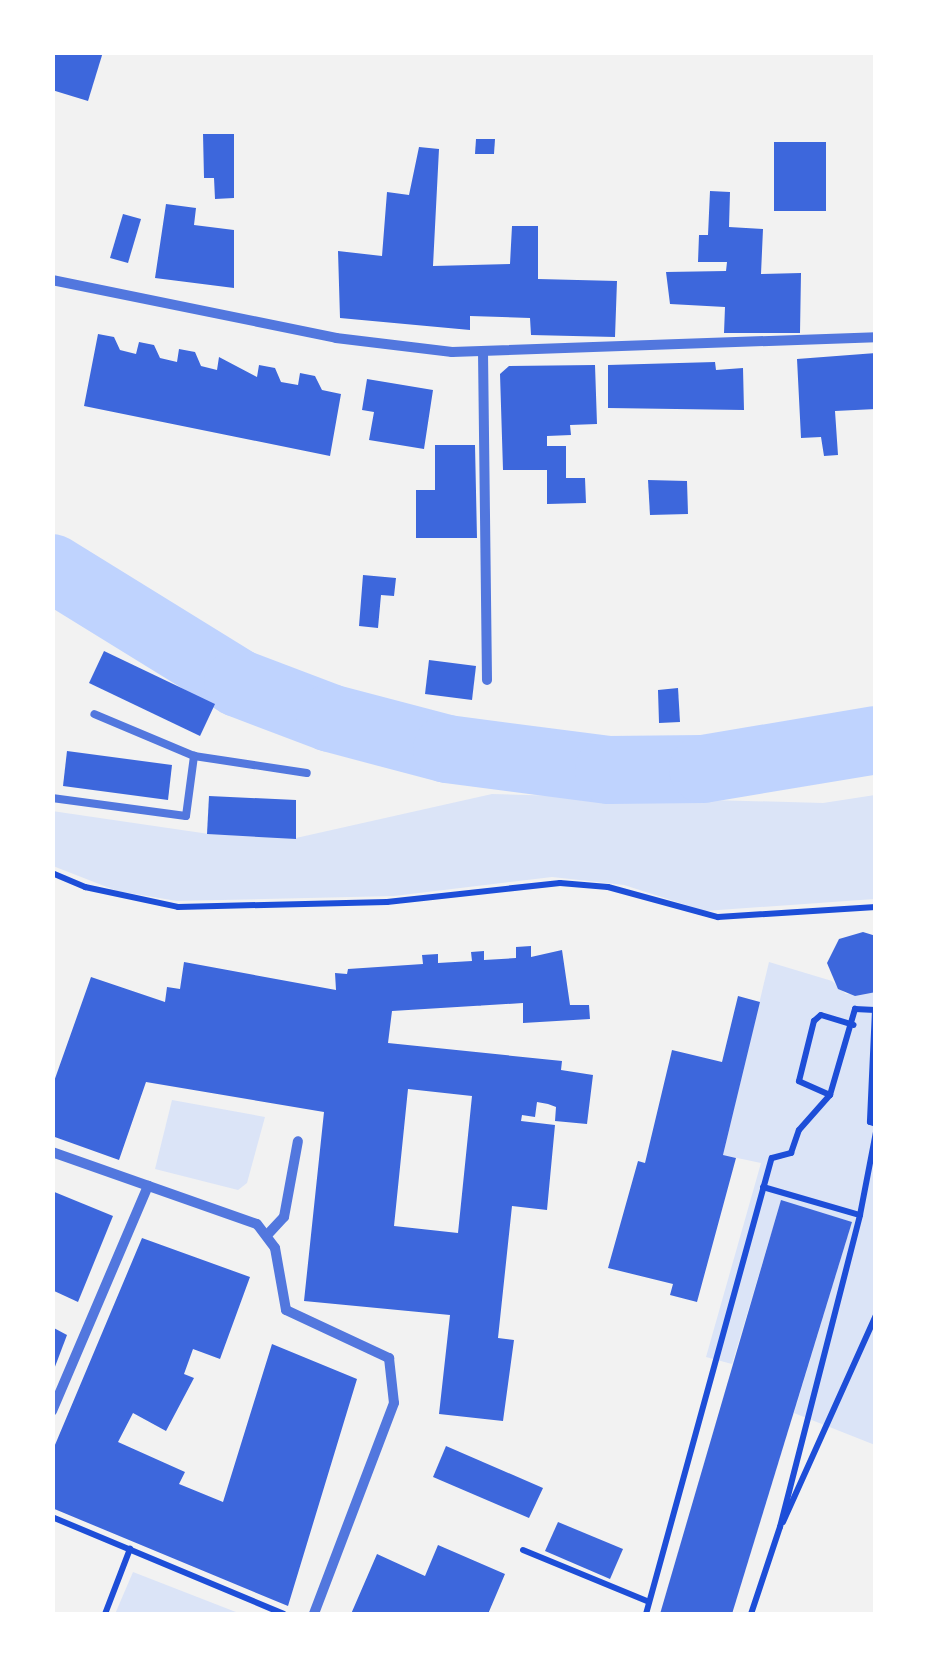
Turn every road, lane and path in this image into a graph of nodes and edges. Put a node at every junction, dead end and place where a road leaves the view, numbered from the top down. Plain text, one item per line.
1 (52, 280) edge
2 (876, 336) edge
3 (484, 352) junction
4 (487, 680) dead end
5 (94, 714) dead end
6 (194, 756) junction
7 (307, 773) dead end
8 (52, 798) edge
9 (52, 873) edge
10 (876, 907) edge
11 (853, 1025) junction
12 (830, 1095) junction
13 (876, 1124) edge
14 (876, 1132) edge
15 (298, 1140) dead end
16 (52, 1152) edge
17 (148, 1186) junction
18 (763, 1187) junction
19 (860, 1215) junction
20 (268, 1233) junction
21 (876, 1315) edge
22 (52, 1411) edge
23 (52, 1516) edge
24 (780, 1527) junction
25 (130, 1549) junction
26 (523, 1550) dead end
27 (100, 1593) dead end
28 (111, 1598) junction
29 (649, 1602) junction
30 (105, 1614) edge
31 (284, 1614) edge
32 (314, 1614) edge
33 (646, 1614) edge
34 (751, 1614) edge

1 - 3 street
2 - 3 street
3 - 4 street
5 - 6 lane
6 - 7 lane
6 - 8 lane
9 - 10 path
11 - 12 path
11 - 12 path
11 - 13 path
12 - 18 path
14 - 19 path
15 - 20 street
16 - 17 street
17 - 20 street
17 - 22 street
18 - 19 path
18 - 29 path
19 - 24 path
20 - 32 street
21 - 24 path
23 - 25 path
24 - 34 path
25 - 28 path
25 - 31 path
26 - 29 path
27 - 28 path
28 - 30 path
29 - 33 path

